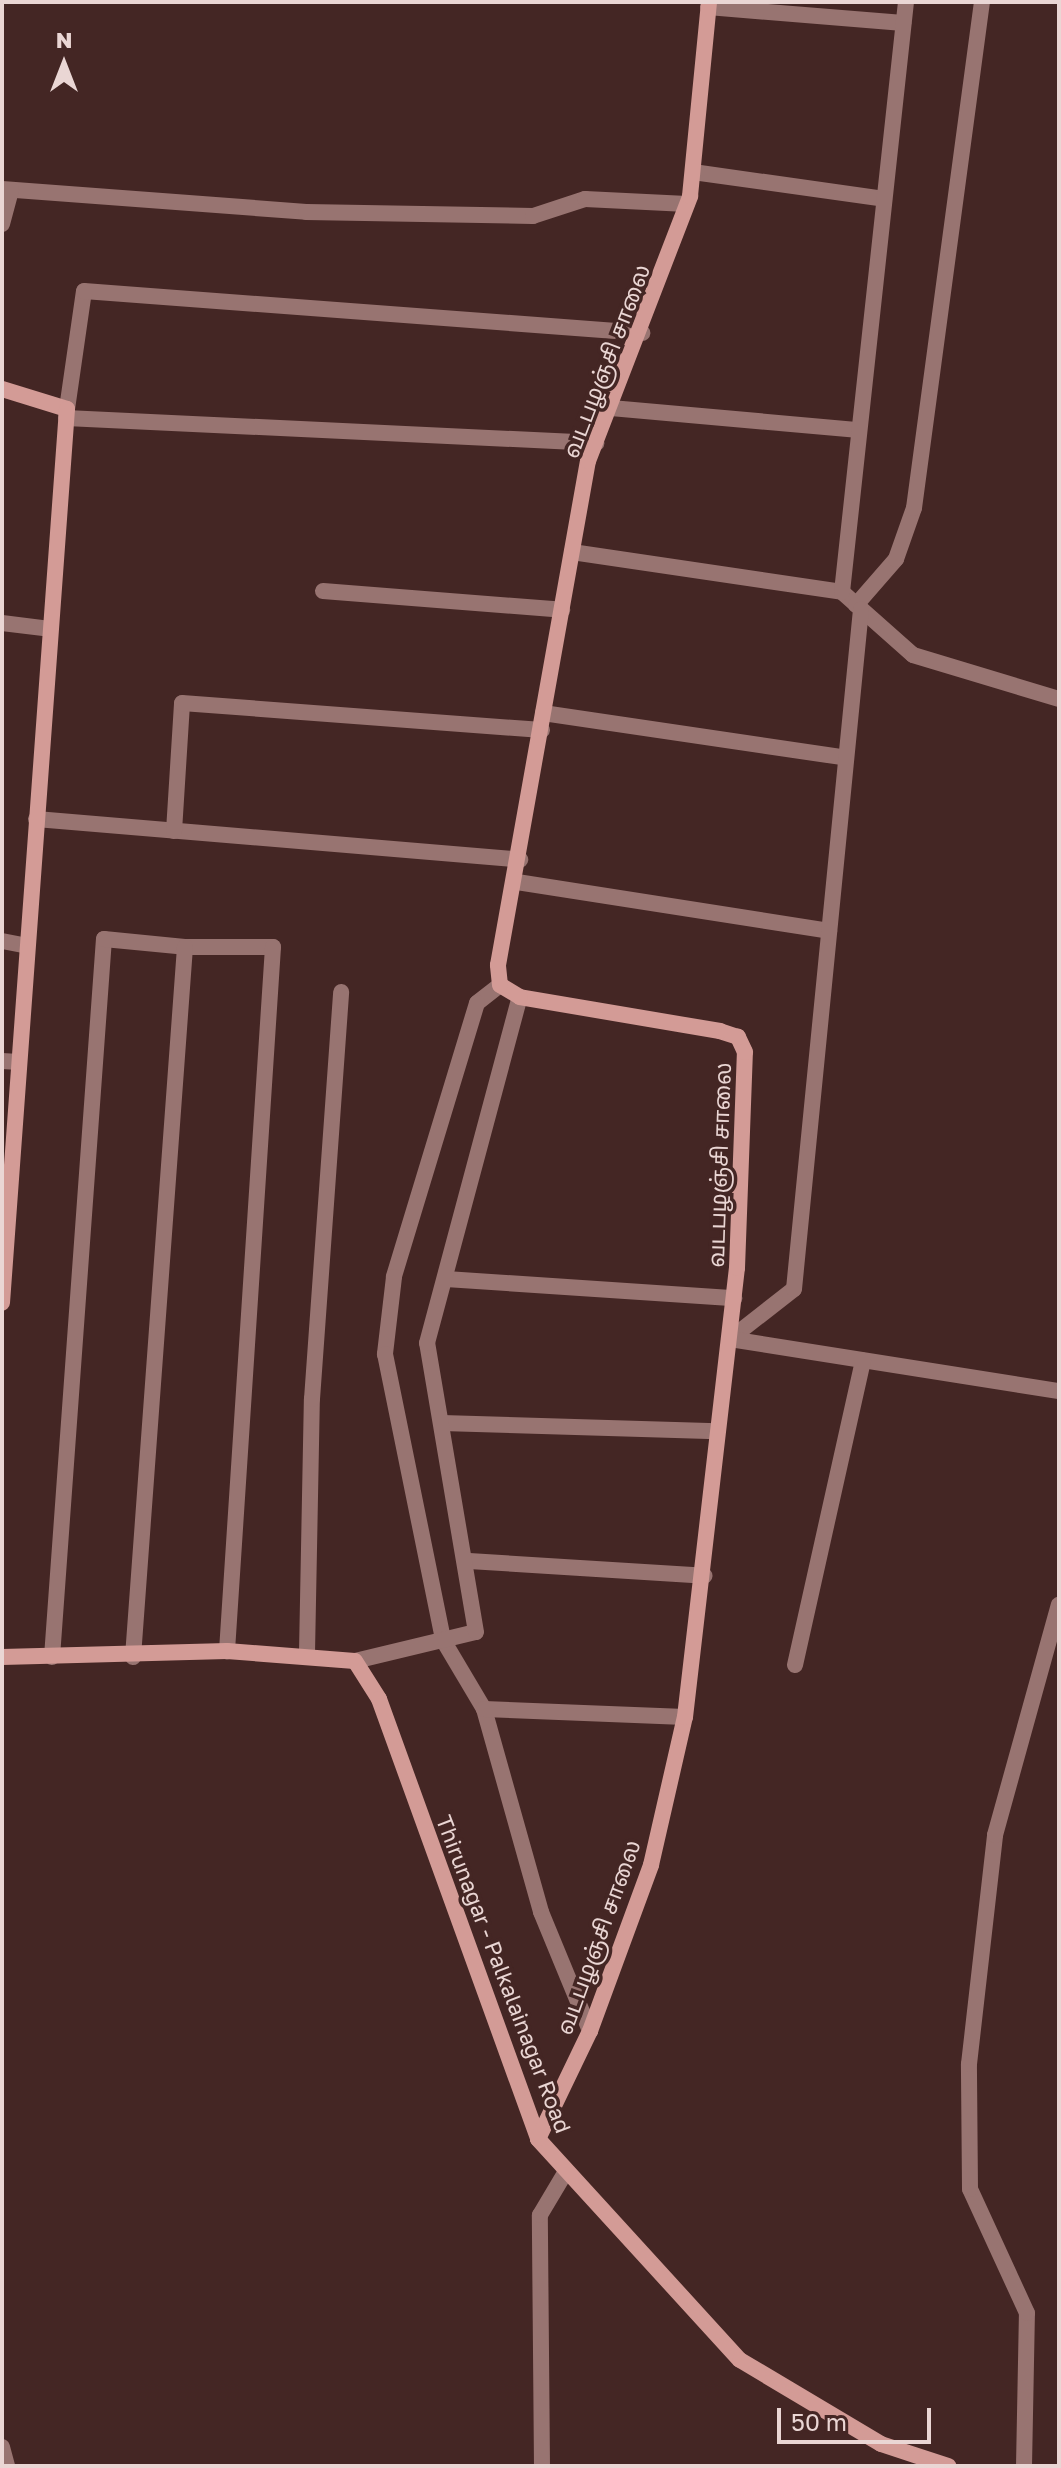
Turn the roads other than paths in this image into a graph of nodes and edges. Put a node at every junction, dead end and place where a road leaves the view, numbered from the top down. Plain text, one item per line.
1 (906, 2) edge
2 (982, 2) edge
3 (708, 4) edge
4 (903, 23) junction
5 (693, 172) junction
6 (6, 189) edge
7 (884, 199) junction
8 (687, 204) junction
9 (2, 224) edge
10 (642, 333) junction
11 (2, 389) edge
12 (611, 408) junction
13 (66, 414) junction
14 (859, 430) junction
15 (596, 443) junction
16 (572, 552) junction
17 (323, 591) dead end
18 (842, 592) junction
19 (859, 607) junction
20 (562, 610) junction
21 (2, 623) edge
22 (50, 629) junction
23 (1059, 699) edge
24 (542, 721) junction
25 (846, 758) junction
26 (36, 819) junction
27 (174, 831) junction
28 (520, 860) junction
29 (517, 882) junction
30 (829, 931) junction
31 (2, 941) edge
32 (27, 946) junction
33 (185, 947) junction
34 (500, 985) junction
35 (341, 992) dead end
36 (520, 997) junction
37 (10, 1062) edge
38 (6, 1180) edge
39 (446, 1279) junction
40 (734, 1298) junction
41 (2, 1303) edge
42 (730, 1339) junction
43 (863, 1360) junction
44 (1059, 1391) edge
45 (442, 1423) junction
46 (717, 1431) junction
47 (469, 1561) junction
48 (705, 1576) junction
49 (1059, 1605) edge
50 (443, 1640) junction
51 (227, 1651) junction
52 (307, 1653) junction
53 (2, 1657) edge
54 (52, 1657) junction
55 (133, 1657) junction
56 (355, 1661) junction
57 (795, 1665) dead end
58 (484, 1709) junction
59 (685, 1717) junction
60 (590, 2031) junction
61 (538, 2139) junction
62 (565, 2173) junction
63 (2, 2447) edge
64 (7, 2466) edge
65 (542, 2466) edge
66 (948, 2466) edge
67 (1024, 2466) edge

1 - 4 street
2 - 19 street
3 - 4 street
3 - 5 street, வடபழஞ்சி சாலை
4 - 7 street
5 - 7 street
5 - 8 street, வடபழஞ்சி சாலை
6 - 8 street
6 - 9 street
7 - 14 street
8 - 10 street, வடபழஞ்சி சாலை
10 - 12 street, வடபழஞ்சி சாலை
10 - 13 street
11 - 13 street
12 - 14 street
12 - 15 street, வடபழஞ்சி சாலை
13 - 15 street
13 - 22 street
14 - 18 street
15 - 16 street, வடபழஞ்சி சாலை
16 - 18 street
16 - 20 street, வடபழஞ்சி சாலை
17 - 20 street
18 - 19 street
19 - 23 street
19 - 25 street
20 - 24 street, வடபழஞ்சி சாலை
21 - 22 street
22 - 26 street
24 - 25 street
24 - 27 street
24 - 28 street, வடபழஞ்சி சாலை
25 - 30 street
26 - 27 street
26 - 32 street
27 - 28 street
28 - 29 street, வடபழஞ்சி சாலை
29 - 30 street
29 - 34 street, வடபழஞ்சி சாலை
30 - 42 street
31 - 32 street
32 - 37 street
33 - 51 street
33 - 54 street
33 - 55 street
34 - 36 street, வடபழஞ்சி சாலை
34 - 50 street
35 - 52 street
36 - 39 street
36 - 40 street, வடபழஞ்சி சாலை
37 - 38 street
38 - 41 street
39 - 40 street
39 - 45 street
40 - 42 street, வடபழஞ்சி சாலை
42 - 43 street
42 - 46 street, வடபழஞ்சி சாலை
43 - 44 street
43 - 57 street
45 - 46 street
45 - 47 street
46 - 48 street, வடபழஞ்சி சாலை
47 - 48 street
47 - 50 street
48 - 59 street, வடபழஞ்சி சாலை
49 - 67 street
50 - 56 street
50 - 58 street
51 - 52 street
51 - 55 street
52 - 56 street
53 - 54 street
54 - 55 street
56 - 61 street, Thirunagar - Palkalainagar Road
58 - 59 street
58 - 60 street
59 - 60 street, வடபழஞ்சி சாலை
60 - 61 street, வடபழஞ்சி சாலை
61 - 62 street, Thirunagar - Palkalainagar Road
62 - 65 street
62 - 66 street, Thirunagar - Palkalainagar Road
63 - 64 street

